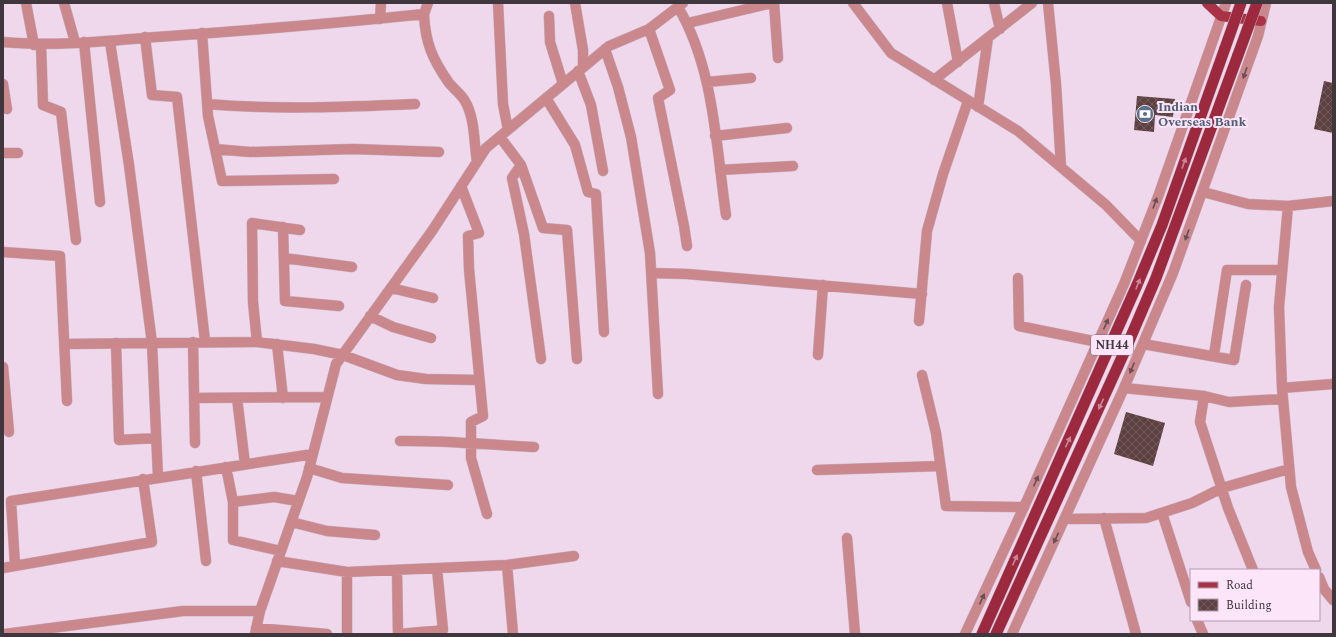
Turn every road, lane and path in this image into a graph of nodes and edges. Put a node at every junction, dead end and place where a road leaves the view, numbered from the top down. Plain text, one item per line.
1 (26, 3) edge
2 (64, 3) edge
3 (381, 3) edge
4 (428, 3) edge
5 (498, 3) edge
6 (575, 3) edge
7 (773, 3) edge
8 (853, 3) edge
9 (947, 3) edge
10 (994, 3) edge
11 (1032, 3) edge
12 (1048, 3) edge
13 (1207, 3) edge
14 (1226, 3) edge
15 (1241, 3) edge
16 (1245, 3) edge
17 (1257, 3) edge
18 (1266, 3) edge
19 (680, 5) edge
20 (424, 14) junction
21 (550, 16) dead end
22 (1222, 16) junction
23 (380, 19) junction
24 (1261, 21) junction
25 (688, 23) junction
26 (1000, 28) junction
27 (649, 29) junction
28 (202, 33) junction
29 (145, 38) junction
30 (988, 38) junction
31 (3, 42) edge
32 (80, 42) junction
33 (110, 42) junction
34 (38, 44) junction
35 (605, 49) junction
36 (778, 58) dead end
37 (958, 62) junction
38 (581, 69) junction
39 (751, 78) dead end
40 (934, 80) junction
41 (707, 82) junction
42 (3, 84) edge
43 (563, 84) junction
44 (546, 98) junction
45 (968, 101) junction
46 (207, 104) junction
47 (415, 104) dead end
48 (978, 107) junction
49 (7, 109) dead end
50 (787, 128) dead end
51 (508, 130) junction
52 (715, 136) junction
53 (500, 137) junction
54 (215, 149) junction
55 (439, 152) dead end
56 (3, 153) edge
57 (18, 153) dead end
58 (477, 162) junction
59 (521, 165) junction
60 (792, 166) dead end
61 (1061, 167) junction
62 (720, 170) junction
63 (603, 171) dead end
64 (334, 179) dead end
65 (462, 186) junction
66 (1203, 192) junction
67 (1333, 201) edge
68 (100, 202) dead end
69 (1288, 206) junction
70 (726, 215) dead end
71 (282, 227) junction
72 (300, 230) dead end
73 (76, 240) dead end
74 (1141, 241) junction
75 (687, 246) dead end
76 (3, 252) edge
77 (284, 258) junction
78 (352, 267) dead end
79 (1282, 270) junction
80 (651, 273) junction
81 (1018, 278) dead end
82 (823, 285) junction
83 (1246, 285) dead end
84 (391, 288) junction
85 (922, 294) junction
86 (433, 298) dead end
87 (338, 306) dead end
88 (370, 316) junction
89 (919, 321) dead end
90 (604, 332) dead end
91 (432, 338) dead end
92 (193, 342) junction
93 (205, 342) junction
94 (257, 342) junction
95 (1098, 342) junction
96 (152, 343) junction
97 (65, 344) junction
98 (116, 344) junction
99 (277, 344) junction
100 (1143, 344) junction
101 (343, 354) junction
102 (818, 355) dead end
103 (1214, 355) junction
104 (577, 358) dead end
105 (541, 359) dead end
106 (3, 368) edge
107 (922, 374) dead end
108 (480, 380) junction
109 (1333, 384) edge
110 (1124, 388) junction
111 (1282, 388) junction
112 (658, 394) dead end
113 (1204, 396) junction
114 (327, 397) junction
115 (194, 398) junction
116 (237, 398) junction
117 (283, 398) junction
118 (1283, 399) junction
119 (67, 401) dead end
120 (9, 432) dead end
121 (156, 438) junction
122 (400, 441) dead end
123 (195, 443) dead end
124 (471, 444) junction
125 (534, 446) dead end
126 (313, 454) junction
127 (245, 464) junction
128 (940, 466) junction
129 (226, 467) junction
130 (309, 468) junction
131 (1289, 469) junction
132 (817, 470) dead end
133 (196, 471) junction
134 (158, 477) junction
135 (143, 480) junction
136 (448, 485) dead end
137 (1222, 488) junction
138 (298, 501) junction
139 (233, 502) junction
140 (1024, 507) junction
141 (1162, 513) junction
142 (487, 514) dead end
143 (1104, 518) junction
144 (1065, 519) junction
145 (291, 522) junction
146 (376, 535) dead end
147 (847, 538) dead end
148 (279, 556) junction
149 (574, 556) dead end
150 (206, 561) dead end
151 (15, 565) junction
152 (507, 565) junction
153 (3, 568) edge
154 (437, 569) junction
155 (1253, 569) edge
156 (1316, 569) edge
157 (397, 570) junction
158 (348, 572) junction
159 (1320, 578) edge
160 (1328, 588) edge
161 (1190, 599) edge
162 (1333, 600) edge
163 (260, 611) junction
164 (1198, 621) edge
165 (256, 631) edge
166 (5, 634) edge
167 (327, 634) edge
168 (347, 634) edge
169 (399, 634) edge
170 (513, 634) edge
171 (855, 634) edge
172 (965, 634) edge
173 (982, 634) edge
174 (996, 634) edge
175 (1012, 634) edge
176 (1136, 634) edge
177 (1203, 634) edge

1 - 34 street
2 - 32 street
3 - 23 street
4 - 20 street
5 - 51 street
6 - 38 street
7 - 25 street
7 - 36 street
8 - 40 street
9 - 37 street
10 - 26 street
11 - 26 street
12 - 61 street
13 - 22 main road
14 - 22 street
173 -> 15 highway, NH44, bridge
16 - 24 main road
17 -> 174 highway, NH44, bridge
18 - 24 street
19 - 25 street
19 - 27 street
20 - 23 street
20 - 58 street
21 - 43 street
22 - 24 main road
74 -> 22 street
23 - 28 street
24 -> 66 street
25 - 41 street
26 - 30 street
27 - 35 street
27 - 75 street
28 - 29 street
28 - 46 street
29 - 33 street
29 - 93 street
30 - 37 street
30 - 48 street
31 - 34 street
32 - 33 street
32 - 34 street
32 - 68 street
33 - 96 street
34 - 73 street
35 - 38 street
35 - 80 street
37 - 40 street
38 - 43 street
38 - 63 street
39 - 41 street
40 - 45 street
41 - 52 street
42 - 49 street
43 - 44 street
44 - 51 street
44 - 90 street
45 - 48 street
45 - 85 street
46 - 47 street
46 - 54 street
48 - 61 street
50 - 52 street
51 - 53 street
52 - 62 street
53 - 58 street
53 - 59 street
54 - 55 street
54 - 64 street
56 - 57 street
58 - 65 street
59 - 104 street
59 - 105 street
60 - 62 street
61 - 74 street
62 - 70 street
65 - 84 street
65 - 108 street
66 - 69 street
66 -> 100 street
67 - 69 street
69 - 79 street
71 - 72 street
71 - 77 street
71 - 94 street
95 -> 74 street
76 - 97 street
77 - 78 street
77 - 87 street
79 - 103 street
79 - 111 street
80 - 82 street
80 - 112 street
81 - 95 street
82 - 85 street
82 - 102 street
83 - 103 street
84 - 86 street
84 - 88 street
85 - 89 street
88 - 91 street
88 - 101 street
92 - 93 street
92 - 96 street
92 - 115 street
93 - 94 street
94 - 99 street
140 -> 95 street
96 - 98 street
96 - 121 street
97 - 98 street
97 - 119 street
98 - 121 street
99 - 101 street
99 - 117 street
100 - 103 street
100 -> 110 street
101 - 108 street
101 - 114 street
106 - 120 street
107 - 128 street
108 - 124 street
109 - 111 street
110 - 113 street
110 - 144 street
111 - 118 street
113 - 118 street
113 - 137 street
114 - 117 street
114 - 126 street
115 - 116 street
115 - 123 street
116 - 117 street
116 - 127 street
118 - 131 street
121 - 134 street
122 - 124 street
124 - 125 street
124 - 142 street
126 - 127 street
126 - 130 street
127 - 129 street
128 - 132 street
128 - 140 street
129 - 133 street
129 - 139 street
130 - 136 street
130 - 138 street
131 - 137 street
131 - 156 street
133 - 134 street
133 - 150 street
134 - 135 street
135 - 151 street
135 - 151 street
137 - 141 street
137 - 155 street
138 - 139 street
138 - 145 street
139 - 148 street
172 -> 140 street
141 - 143 street
141 - 161 street
143 - 144 street
143 - 176 street
144 -> 175 street
145 - 146 street
145 - 148 street
147 - 171 street
148 - 158 street
148 - 163 street
149 - 152 street
151 - 153 street
152 - 154 street
152 - 170 street
154 - 157 street
154 - 169 street
157 - 158 street
157 - 169 street
158 - 168 street
159 - 160 street
160 - 162 street
163 - 165 street
163 - 166 street
164 - 177 street
165 - 167 street

